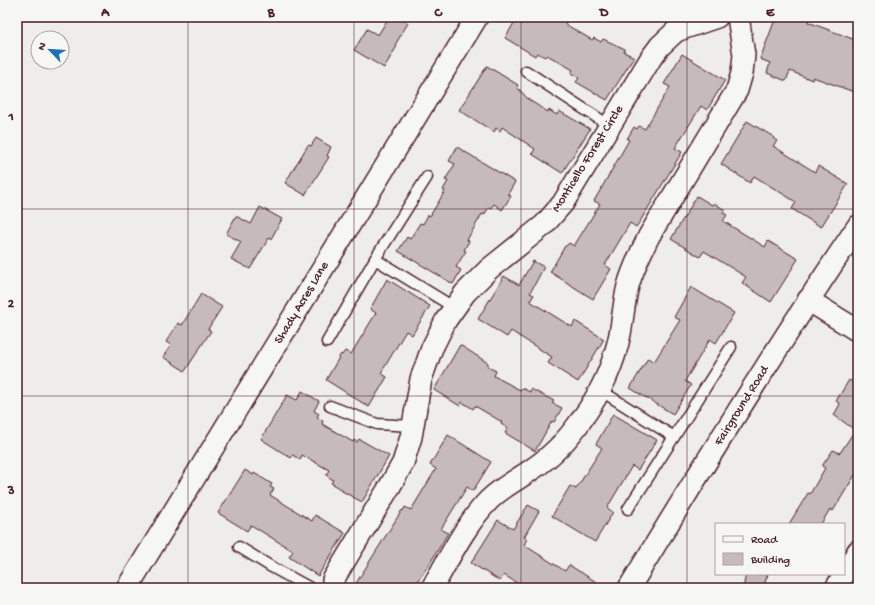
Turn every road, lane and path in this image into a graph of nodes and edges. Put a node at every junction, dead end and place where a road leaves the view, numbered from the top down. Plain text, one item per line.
1 (478, 17) edge
2 (717, 17) edge
3 (738, 17) edge
4 (526, 71) dead end
5 (610, 126) junction
6 (427, 177) dead end
7 (858, 226) edge
8 (375, 259) junction
9 (808, 300) junction
10 (455, 308) junction
11 (858, 331) edge
12 (327, 342) dead end
13 (732, 347) dead end
14 (600, 390) junction
15 (330, 406) dead end
16 (412, 426) junction
17 (674, 437) junction
18 (628, 509) dead end
19 (238, 546) dead end
20 (858, 551) edge
21 (845, 573) edge
22 (844, 575) edge
23 (127, 588) edge
24 (310, 588) edge
25 (333, 588) edge
26 (432, 588) edge
27 (629, 588) edge
28 (836, 588) edge

1 - 23 street, Shady Acres Lane
2 - 5 street, Monticello Forest Circle
3 - 14 street
4 - 5 lane
5 - 10 street, Monticello Forest Circle
6 - 8 lane
7 - 9 street, Fairground Road
8 - 10 lane
8 - 12 lane
9 - 11 street
9 - 27 street, Fairground Road
10 - 16 street, Monticello Forest Circle
13 - 17 lane
14 - 17 lane
14 - 26 street
15 - 16 lane
16 - 25 street, Monticello Forest Circle
17 - 18 lane
19 - 24 lane
20 - 21 street
22 - 28 street

